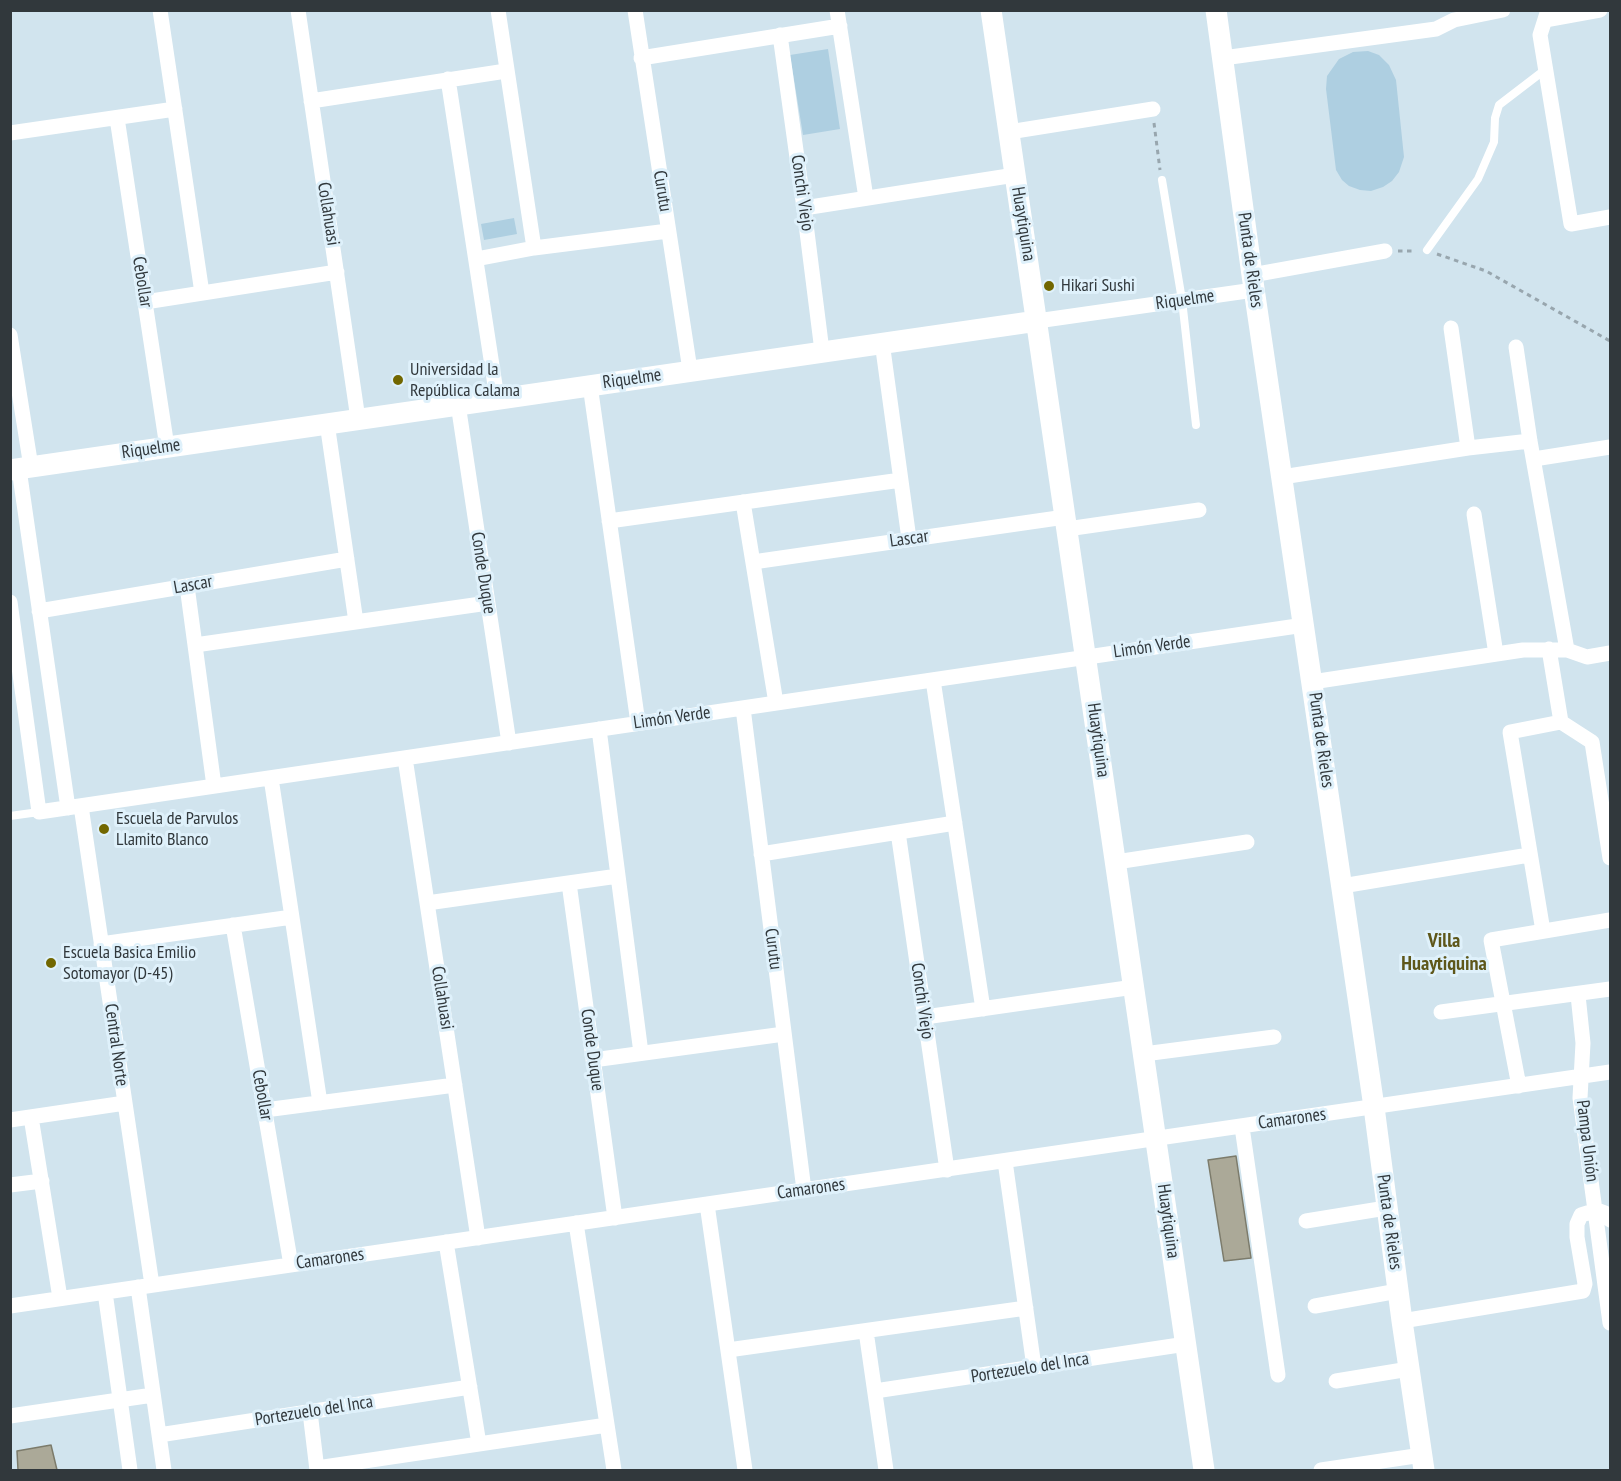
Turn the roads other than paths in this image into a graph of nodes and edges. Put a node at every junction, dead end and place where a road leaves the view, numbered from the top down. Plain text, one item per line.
1 (160, 10) edge
2 (298, 10) edge
3 (498, 10) edge
4 (635, 10) edge
5 (991, 10) edge
6 (1216, 10) edge
7 (1503, 10) edge
8 (1600, 10) edge
9 (1547, 15) edge
10 (838, 18) edge
11 (780, 35) junction
12 (641, 58) junction
13 (1223, 58) junction
14 (1546, 69) junction
15 (506, 71) junction
16 (447, 80) junction
17 (311, 101) junction
18 (1153, 109) road end
19 (175, 110) junction
20 (117, 118) junction
21 (1009, 132) junction
22 (10, 133) edge
23 (1015, 175) junction
24 (1162, 180) road end
25 (866, 198) junction
26 (804, 208) junction
27 (1611, 217) edge
28 (668, 231) junction
29 (534, 249) junction
30 (1426, 250) road end
31 (1385, 251) road end
32 (476, 260) junction
33 (337, 272) junction
34 (1253, 283) junction
35 (202, 293) junction
36 (1182, 300) junction
37 (145, 302) junction
38 (1037, 321) junction
39 (1451, 328) dead end
40 (10, 335) edge
41 (882, 342) junction
42 (1516, 347) dead end
43 (822, 351) junction
44 (690, 370) junction
45 (590, 385) junction
46 (497, 398) junction
47 (458, 404) junction
48 (358, 418) junction
49 (327, 423) junction
50 (1196, 425) dead end
51 (1530, 441) junction
52 (167, 447) junction
53 (1611, 447) edge
54 (1468, 448) junction
55 (1534, 459) junction
56 (20, 468) edge
57 (1282, 477) junction
58 (901, 480) junction
59 (743, 502) junction
60 (1199, 510) dead end
61 (1474, 514) dead end
62 (609, 521) junction
63 (1066, 523) junction
64 (909, 539) junction
65 (347, 559) junction
66 (753, 562) junction
67 (187, 586) junction
68 (10, 602) edge
69 (488, 603) junction
70 (39, 611) junction
71 (356, 622) junction
72 (1304, 625) junction
73 (195, 645) junction
74 (1549, 649) junction
75 (1568, 650) junction
76 (1611, 653) edge
77 (1496, 654) junction
78 (1086, 657) junction
79 (933, 680) junction
80 (1312, 682) junction
81 (776, 703) junction
82 (743, 708) junction
83 (1562, 722) junction
84 (638, 723) junction
85 (599, 729) junction
86 (509, 743) junction
87 (405, 758) junction
88 (270, 778) junction
89 (214, 786) junction
90 (74, 807) junction
91 (39, 812) junction
92 (10, 816) edge
93 (955, 823) junction
94 (898, 832) junction
95 (1247, 842) dead end
96 (761, 854) junction
97 (1529, 855) junction
98 (1611, 858) edge
99 (1116, 862) junction
100 (618, 876) junction
101 (569, 883) junction
102 (1342, 886) junction
103 (427, 903) junction
104 (292, 917) junction
105 (1611, 920) edge
106 (233, 925) junction
107 (1543, 931) junction
108 (101, 944) junction
109 (1134, 987) junction
110 (1611, 989) edge
111 (1578, 994) junction
112 (1503, 1004) junction
113 (983, 1009) junction
114 (1441, 1012) dead end
115 (925, 1017) junction
116 (784, 1034) junction
117 (1274, 1037) dead end
118 (641, 1053) junction
119 (1144, 1054) junction
120 (593, 1060) junction
121 (1611, 1072) edge
122 (1581, 1076) junction
123 (455, 1085) junction
124 (1519, 1086) junction
125 (125, 1103) junction
126 (320, 1103) junction
127 (1374, 1107) junction
128 (265, 1110) junction
129 (32, 1117) junction
130 (10, 1120) edge
131 (1242, 1127) junction
132 (1156, 1139) junction
133 (1005, 1161) junction
134 (947, 1170) junction
135 (42, 1181) junction
136 (10, 1185) edge
137 (804, 1190) junction
138 (707, 1204) junction
139 (1386, 1208) junction
140 (1597, 1210) junction
141 (615, 1218) junction
142 (1611, 1220) edge
143 (1306, 1221) dead end
144 (576, 1223) junction
145 (478, 1238) junction
146 (446, 1242) junction
147 (291, 1265) junction
148 (145, 1286) junction
149 (1398, 1291) junction
150 (105, 1292) junction
151 (60, 1298) junction
152 (10, 1305) edge
153 (1315, 1306) dead end
154 (1026, 1308) junction
155 (1402, 1321) junction
156 (1611, 1323) edge
157 (866, 1331) junction
158 (1186, 1344) junction
159 (728, 1350) junction
160 (1034, 1367) junction
161 (1409, 1370) junction
162 (1278, 1375) dead end
163 (1336, 1382) dead end
164 (470, 1387) junction
165 (874, 1391) junction
166 (153, 1395) junction
167 (120, 1400) junction
168 (310, 1412) junction
169 (10, 1416) edge
170 (607, 1425) junction
171 (159, 1436) junction
172 (479, 1444) junction
173 (1423, 1463) edge
174 (317, 1469) edge
175 (130, 1470) edge
176 (164, 1470) edge
177 (614, 1470) edge
178 (745, 1470) edge
179 (886, 1470) edge
180 (1204, 1470) edge
181 (1321, 1470) edge

1 - 19 street
2 - 17 street, Collahuasi
3 - 15 street
4 - 12 street, Curutu
5 - 21 street, Huaytiquina
6 - 13 street, Punta de Rieles
7 - 13 street
8 - 9 street
9 - 14 street
10 - 11 street
10 - 25 street
11 - 12 street
11 - 26 street, Conchi Viejo
12 - 28 street, Curutu
13 - 34 street, Punta de Rieles
14 - 27 street
14 - 30 lane
15 - 16 street
15 - 29 street
16 - 17 street
16 - 32 street
17 - 33 street, Collahuasi
18 - 21 street
19 - 20 street
19 - 35 street
20 - 22 street
20 - 37 street, Cebollar
21 - 23 street, Huaytiquina
23 - 25 street
23 - 38 street, Huaytiquina
24 - 36 lane
25 - 26 street
26 - 43 street, Conchi Viejo
28 - 29 street
28 - 44 street, Curutu
29 - 32 street
31 - 34 street, Riquelme
32 - 46 street
33 - 35 street
33 - 48 street, Collahuasi
34 - 36 street, Riquelme
34 - 57 street, Punta de Rieles
35 - 37 street
36 - 38 street, Riquelme
36 - 50 lane
37 - 52 street, Cebollar
38 - 41 street, Riquelme
38 - 63 street, Huaytiquina
39 - 54 street
40 - 56 street, Central Norte
41 - 43 street, Riquelme
41 - 58 street
42 - 51 street
43 - 44 street, Riquelme
44 - 45 street, Riquelme
45 - 46 street, Riquelme
45 - 62 street
46 - 47 street, Riquelme
47 - 48 street, Riquelme
47 - 69 street, Conde Duque
48 - 49 street, Riquelme
49 - 52 street, Riquelme
49 - 65 street
51 - 54 street
51 - 55 street
52 - 56 street, Riquelme
53 - 55 street
54 - 57 street
55 - 75 street
56 - 70 street, Central Norte
57 - 72 street, Punta de Rieles
58 - 59 street
58 - 64 street
59 - 62 street
59 - 66 street
60 - 63 street, Lascar
61 - 77 street
62 - 84 street
63 - 64 street, Lascar
63 - 78 street, Huaytiquina
64 - 66 street, Lascar
65 - 67 street, Lascar
65 - 71 street
66 - 81 street
67 - 70 street, Lascar
67 - 73 street
68 - 91 street
69 - 71 street
69 - 86 street, Conde Duque
70 - 90 street, Central Norte
71 - 73 street
72 - 78 street, Limón Verde
72 - 80 street, Punta de Rieles
73 - 89 street
74 - 75 street
74 - 77 street
74 - 83 street
75 - 76 street
77 - 80 street
78 - 79 street, Limón Verde
78 - 99 street, Huaytiquina
79 - 81 street, Limón Verde
79 - 93 street
80 - 102 street, Punta de Rieles
81 - 82 street, Limón Verde
82 - 84 street, Limón Verde
82 - 96 street, Curutu
83 - 97 street
83 - 98 street
84 - 85 street, Limón Verde
85 - 86 street, Limón Verde
85 - 100 street
86 - 87 street, Limón Verde
87 - 88 street, Limón Verde
87 - 103 street, Collahuasi
88 - 89 street, Limón Verde
88 - 104 street
89 - 90 street, Limón Verde
90 - 91 street, Limón Verde
90 - 108 street, Central Norte
91 - 92 lane
93 - 94 street
93 - 113 street
94 - 96 street
94 - 115 street, Conchi Viejo
95 - 99 street
96 - 116 street, Curutu
97 - 102 street
97 - 107 street
99 - 109 street, Huaytiquina
100 - 101 street
100 - 118 street
101 - 103 street
101 - 120 street, Conde Duque
102 - 127 street, Punta de Rieles
103 - 123 street, Collahuasi
104 - 106 street
104 - 126 street
105 - 107 street
106 - 108 street
106 - 128 street, Cebollar
107 - 112 street
108 - 125 street, Central Norte
109 - 113 street
109 - 119 street, Huaytiquina
110 - 111 street
111 - 112 street
111 - 122 street, Pampa Unión
112 - 114 street
112 - 124 street
113 - 115 street
115 - 134 street, Conchi Viejo
116 - 118 street
116 - 137 street, Curutu
117 - 119 street
118 - 120 street
119 - 132 street, Huaytiquina
120 - 141 street, Conde Duque
121 - 122 street, Camarones
122 - 124 street, Camarones
122 - 140 street, Pampa Unión
123 - 126 street
123 - 145 street, Collahuasi
124 - 127 street, Camarones
125 - 129 street
125 - 148 street, Central Norte
126 - 128 street
127 - 131 street, Camarones
127 - 139 street, Punta de Rieles
128 - 147 street, Cebollar
129 - 130 street
129 - 135 street
131 - 132 street, Camarones
131 - 162 street
132 - 133 street, Camarones
132 - 158 street, Huaytiquina
133 - 134 street, Camarones
133 - 154 street
134 - 137 street, Camarones
135 - 136 street
135 - 151 street
137 - 138 street, Camarones
138 - 141 street, Camarones
138 - 159 street
139 - 143 street
139 - 149 street, Punta de Rieles
140 - 142 street
140 - 155 street
140 - 156 street, Pampa Unión
141 - 144 street, Camarones
144 - 145 street, Camarones
144 - 170 street
145 - 146 street, Camarones
146 - 147 street, Camarones
146 - 164 street
147 - 148 street, Camarones
148 - 150 street, Camarones
148 - 166 street, Central Norte
149 - 153 street
149 - 155 street, Punta de Rieles
150 - 151 street, Camarones
150 - 167 street
151 - 152 street, Camarones
154 - 157 street
154 - 160 street
155 - 161 street, Punta de Rieles
157 - 159 street
157 - 165 street
158 - 160 street, Portezuelo del Inca
158 - 180 street, Huaytiquina
159 - 178 street
160 - 165 street, Portezuelo del Inca
161 - 163 street
161 - 173 street, Punta de Rieles
164 - 168 street, Portezuelo del Inca
164 - 172 street
165 - 179 street
166 - 167 street
166 - 171 street, Central Norte
167 - 169 street
167 - 175 street
168 - 171 street, Portezuelo del Inca
168 - 174 street
170 - 172 street
170 - 177 street
171 - 176 street, Central Norte
172 - 174 street
173 - 181 street

